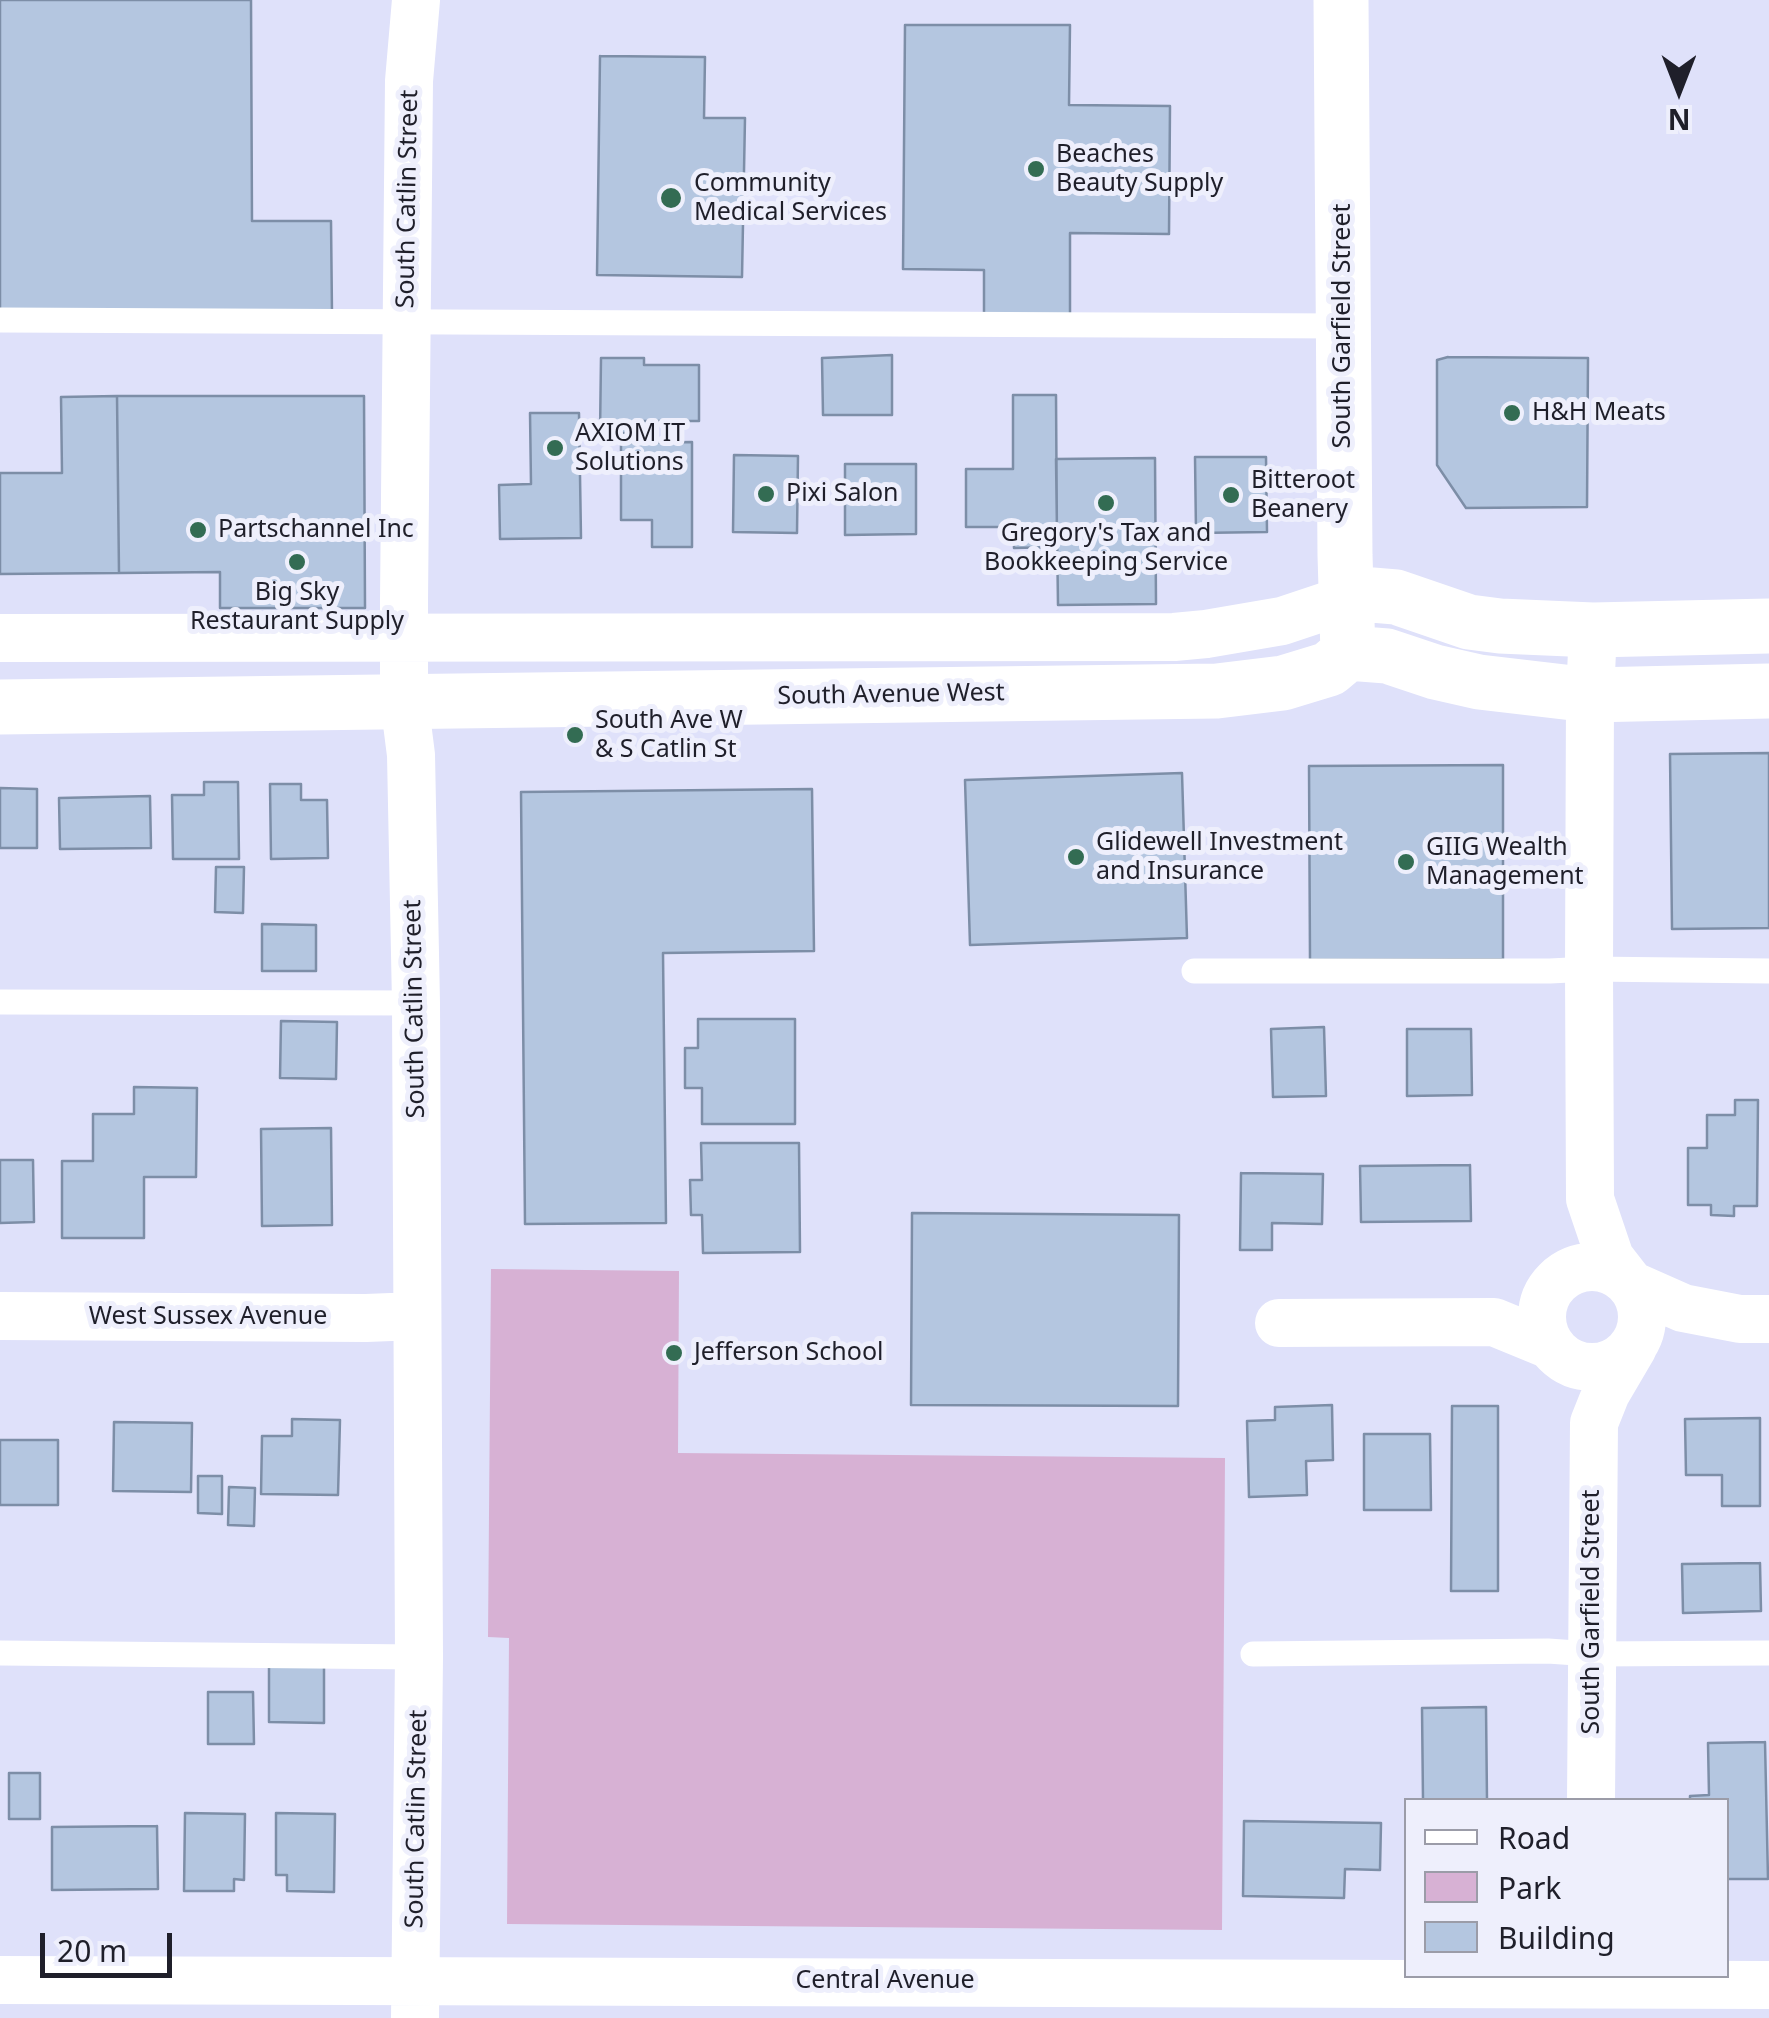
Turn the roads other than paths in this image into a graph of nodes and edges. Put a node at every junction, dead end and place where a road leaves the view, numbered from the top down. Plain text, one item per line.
1 (416, 0) edge
2 (1341, 0) edge
3 (0, 320) edge
4 (406, 323) junction
5 (1343, 326) junction
6 (1347, 626) junction
7 (1769, 626) edge
8 (1593, 630) junction
9 (0, 638) edge
10 (404, 638) junction
11 (1769, 691) edge
12 (1590, 695) junction
13 (404, 700) junction
14 (0, 707) edge
15 (1589, 969) junction
16 (1194, 971) dead end
17 (1769, 971) edge
18 (0, 1002) edge
19 (416, 1003) junction
20 (1590, 1199) junction
21 (1556, 1282) junction
22 (1630, 1285) junction
23 (0, 1316) edge
24 (416, 1316) junction
25 (1755, 1319) edge
26 (1494, 1322) junction
27 (1279, 1323) dead end
28 (1550, 1345) junction
29 (1633, 1347) junction
30 (1594, 1423) junction
31 (0, 1652) edge
32 (1769, 1653) edge
33 (1253, 1654) dead end
34 (1591, 1654) junction
35 (418, 1657) junction
36 (1591, 1798) edge
37 (0, 1980) edge
38 (1769, 1985) edge
39 (1595, 1993) edge
40 (415, 1999) edge

1 - 4 street, South Catlin Street
2 - 5 street, South Garfield Street
3 - 4 lane
4 - 5 lane
4 - 10 street, South Catlin Street
5 - 6 street, South Garfield Street
6 - 8 street, South Avenue West
6 - 10 street, South Avenue West
6 - 12 street, South Avenue West
6 - 13 street, South Avenue West
7 - 8 street, South Avenue West
8 - 12 street
9 - 10 street, South Avenue West
10 - 13 street, South Catlin Street
11 - 12 street, South Avenue West
12 - 15 street
13 - 14 street, South Avenue West
13 - 19 street, South Catlin Street
15 - 16 lane
15 - 17 lane
15 - 20 street
18 - 19 lane
19 - 24 street, South Catlin Street
20 - 21 street
20 - 22 street
21 - 22 street
21 - 26 street
21 - 28 street
22 - 25 street
22 - 29 street
23 - 24 street, West Sussex Avenue
24 - 35 street, South Catlin Street
25 - 29 street
26 - 27 street
26 - 28 street
28 - 29 street
28 - 30 street, South Garfield Street
29 - 30 street, South Garfield Street
30 - 34 street, South Garfield Street
31 - 35 lane
32 - 34 lane
33 - 34 lane
34 - 36 street, South Garfield Street
35 - 40 street, South Catlin Street
37 - 40 street, Central Avenue
38 - 39 street, Central Avenue
39 - 40 street, Central Avenue

